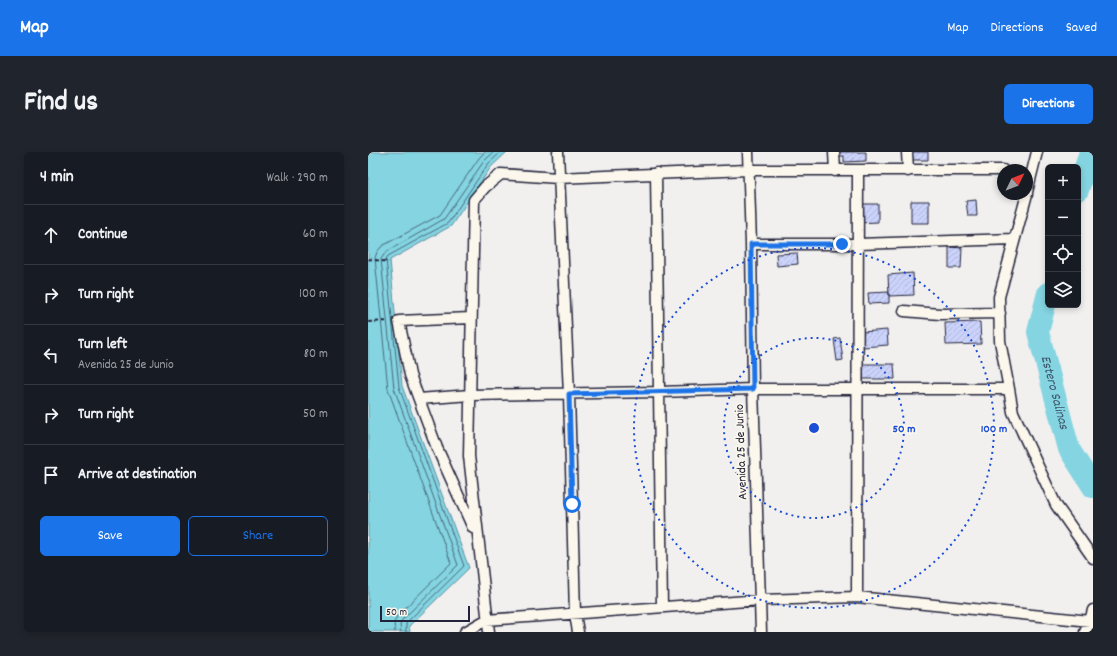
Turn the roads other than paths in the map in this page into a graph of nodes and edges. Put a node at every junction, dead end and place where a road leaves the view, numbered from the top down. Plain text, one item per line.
1 (558, 152) edge
2 (748, 152) edge
3 (834, 152) edge
4 (907, 152) edge
5 (1037, 152) edge
6 (1032, 164) edge
7 (747, 170) junction
8 (997, 170) edge
9 (835, 171) junction
10 (858, 171) junction
11 (908, 171) junction
12 (656, 173) junction
13 (558, 178) junction
14 (1025, 200) edge
15 (1014, 239) junction
16 (751, 244) junction
17 (858, 244) junction
18 (904, 312) dead end
19 (1000, 312) junction
20 (471, 318) junction
21 (753, 389) junction
22 (1009, 389) junction
23 (857, 390) junction
24 (659, 392) junction
25 (569, 394) junction
26 (470, 395) junction
27 (419, 399) junction
28 (478, 538) junction
29 (1093, 558) edge
30 (857, 597) junction
31 (761, 600) junction
32 (662, 607) junction
33 (1093, 610) edge
34 (575, 614) junction
35 (486, 620) junction
36 (1092, 623) edge
37 (465, 632) edge
38 (489, 632) edge
39 (578, 632) edge
40 (761, 632) edge
41 (1084, 632) edge

1 - 13 street
2 - 7 street, Avenida 25 de Junio
3 - 9 street
4 - 11 street
5 - 6 street
7 - 9 street
7 - 12 street
7 - 16 street, Avenida 25 de Junio
8 - 11 street
9 - 10 street
10 - 11 street
10 - 17 street
12 - 13 street
12 - 24 street
13 - 20 street
13 - 25 street
14 - 15 street
15 - 17 street
15 - 19 street
16 - 17 street
16 - 21 street, Avenida 25 de Junio
17 - 23 street
18 - 19 street
19 - 22 street
20 - 26 street
20 - 27 street
21 - 23 street
21 - 24 street
21 - 31 street, Avenida 25 de Junio
22 - 23 street
22 - 29 street
23 - 30 street
24 - 25 street
24 - 32 street
25 - 26 street
25 - 34 street
26 - 27 street
26 - 28 street
27 - 28 street
28 - 35 street
30 - 31 street
30 - 36 street
31 - 32 street
31 - 40 street, Avenida 25 de Junio
32 - 34 street
33 - 36 street
34 - 35 street
34 - 39 street
35 - 37 street
35 - 38 street
36 - 41 street

